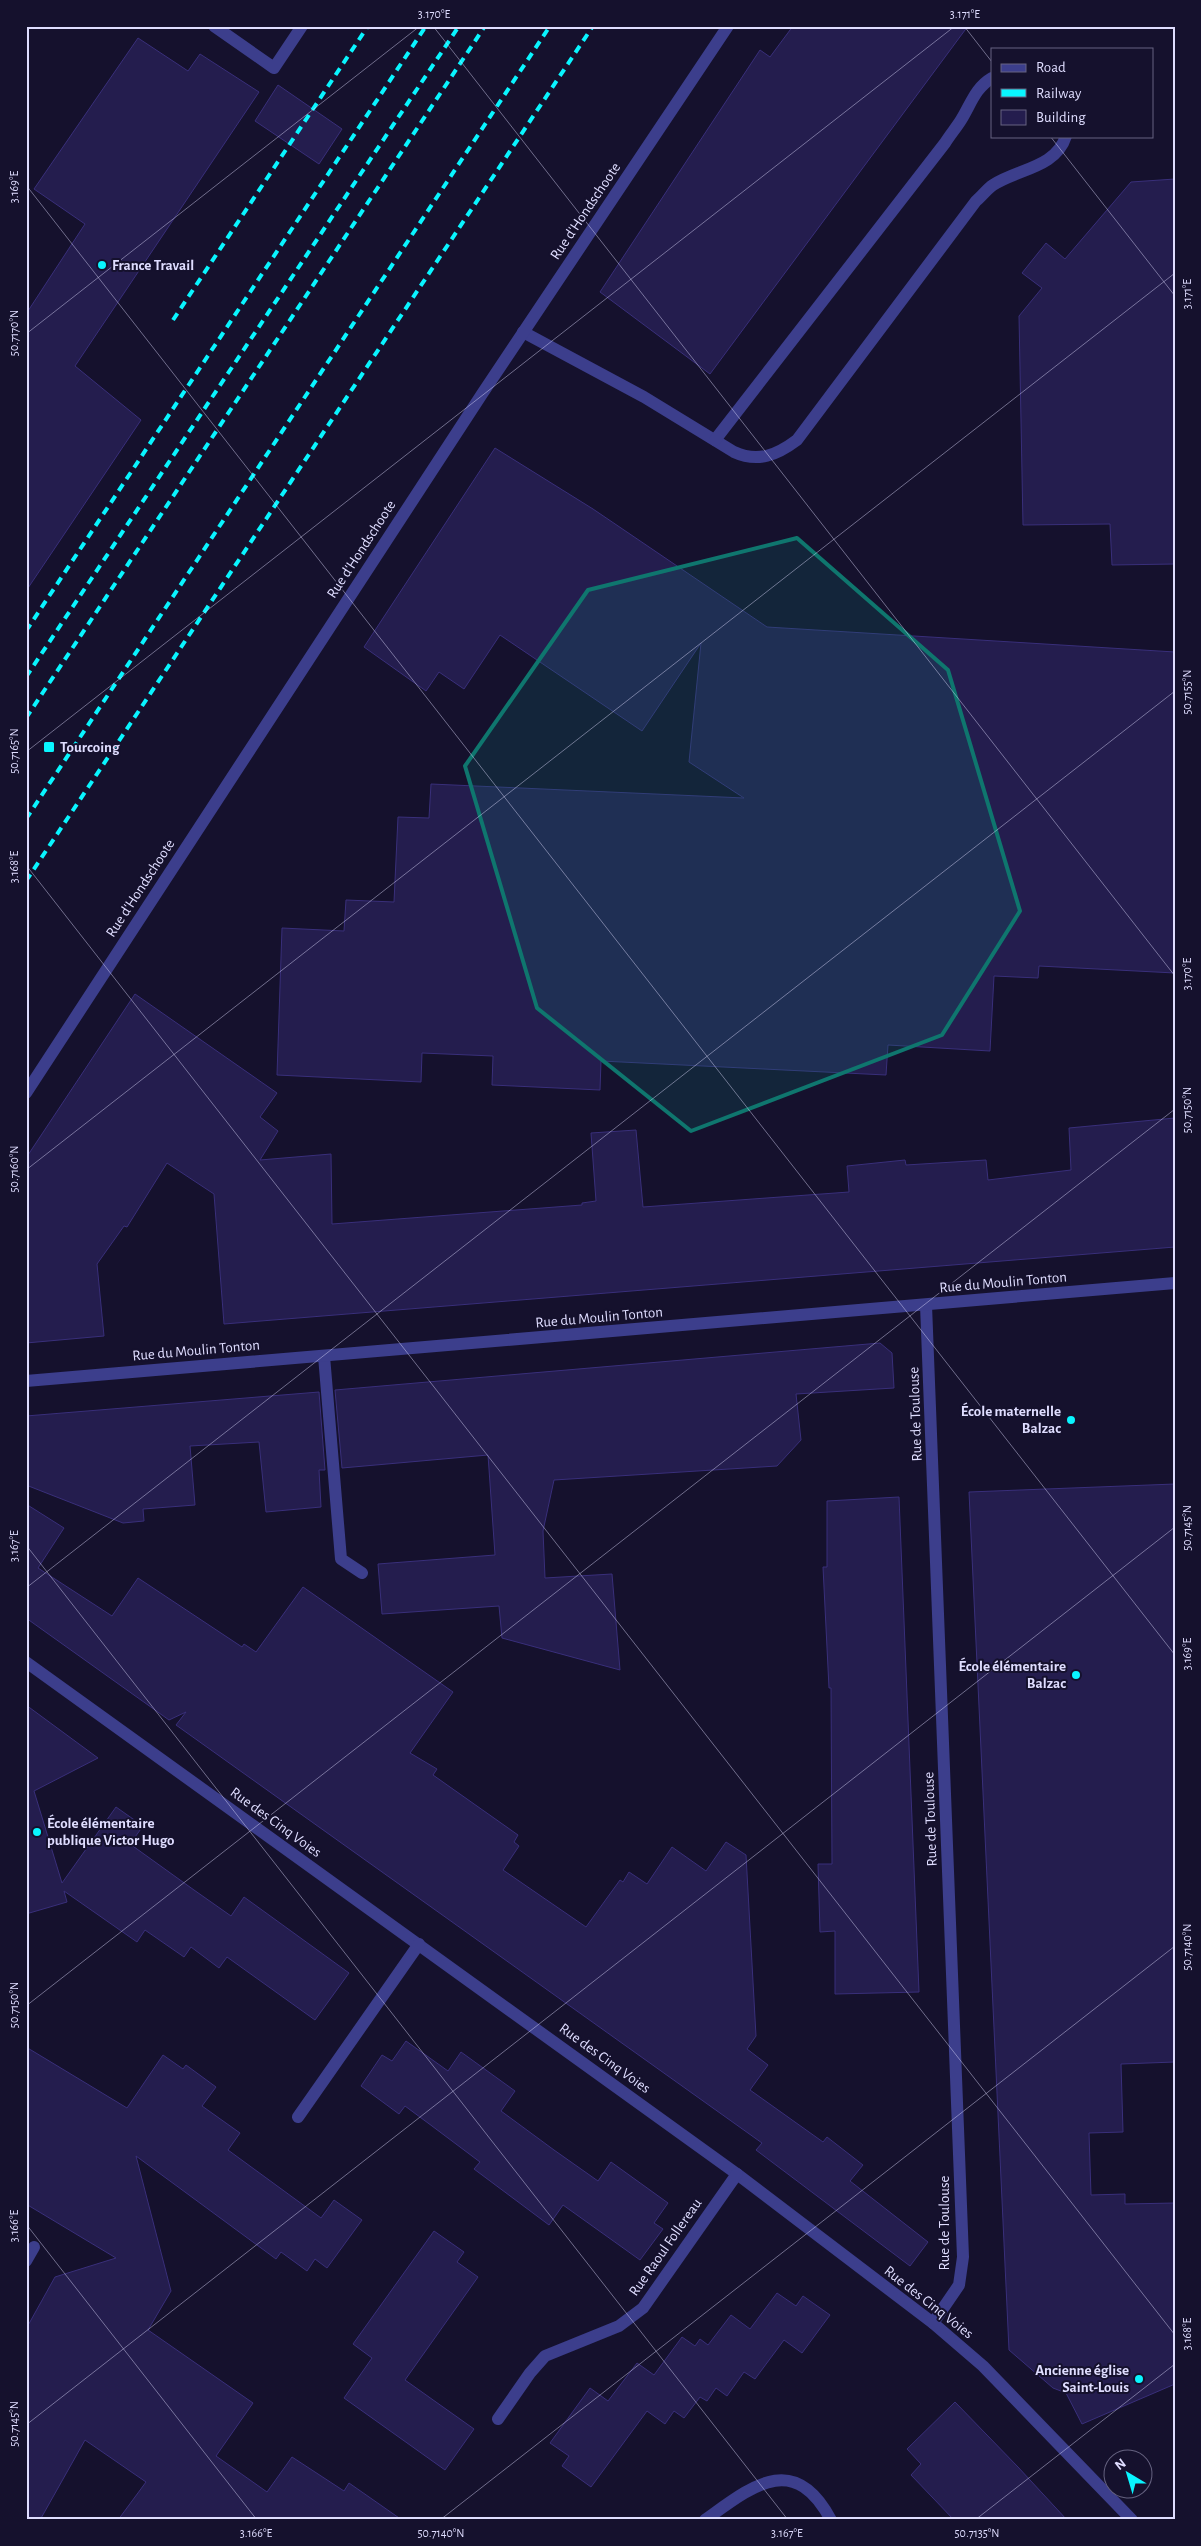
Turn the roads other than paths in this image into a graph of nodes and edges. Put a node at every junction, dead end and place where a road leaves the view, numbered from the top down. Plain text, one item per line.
1 (214, 26) edge
2 (302, 26) edge
3 (728, 26) edge
4 (991, 79) edge
5 (1066, 138) edge
6 (523, 332) junction
7 (715, 440) junction
8 (26, 1093) edge
9 (1175, 1283) edge
10 (926, 1305) junction
11 (324, 1356) junction
12 (26, 1381) edge
13 (362, 1573) dead end
14 (26, 1662) edge
15 (419, 1944) junction
16 (298, 2117) dead end
17 (737, 2174) junction
18 (34, 2248) dead end
19 (26, 2261) edge
20 (933, 2323) junction
21 (498, 2419) dead end
22 (705, 2520) edge
23 (832, 2520) edge
24 (1132, 2520) edge

1 - 2 street
3 - 6 street, Rue d'Hondschoote
4 - 7 street
5 - 7 street
6 - 7 street
6 - 8 street, Rue d'Hondschoote
9 - 10 street, Rue du Moulin Tonton
10 - 11 street, Rue du Moulin Tonton
10 - 20 street, Rue de Toulouse
11 - 12 street, Rue du Moulin Tonton
11 - 13 street
14 - 15 street, Rue des Cinq Voies
15 - 16 street
15 - 17 street, Rue des Cinq Voies
17 - 20 street, Rue des Cinq Voies
17 - 21 street, Rue Raoul Follereau
18 - 19 street
20 - 24 street, Rue des Cinq Voies
22 - 23 street

